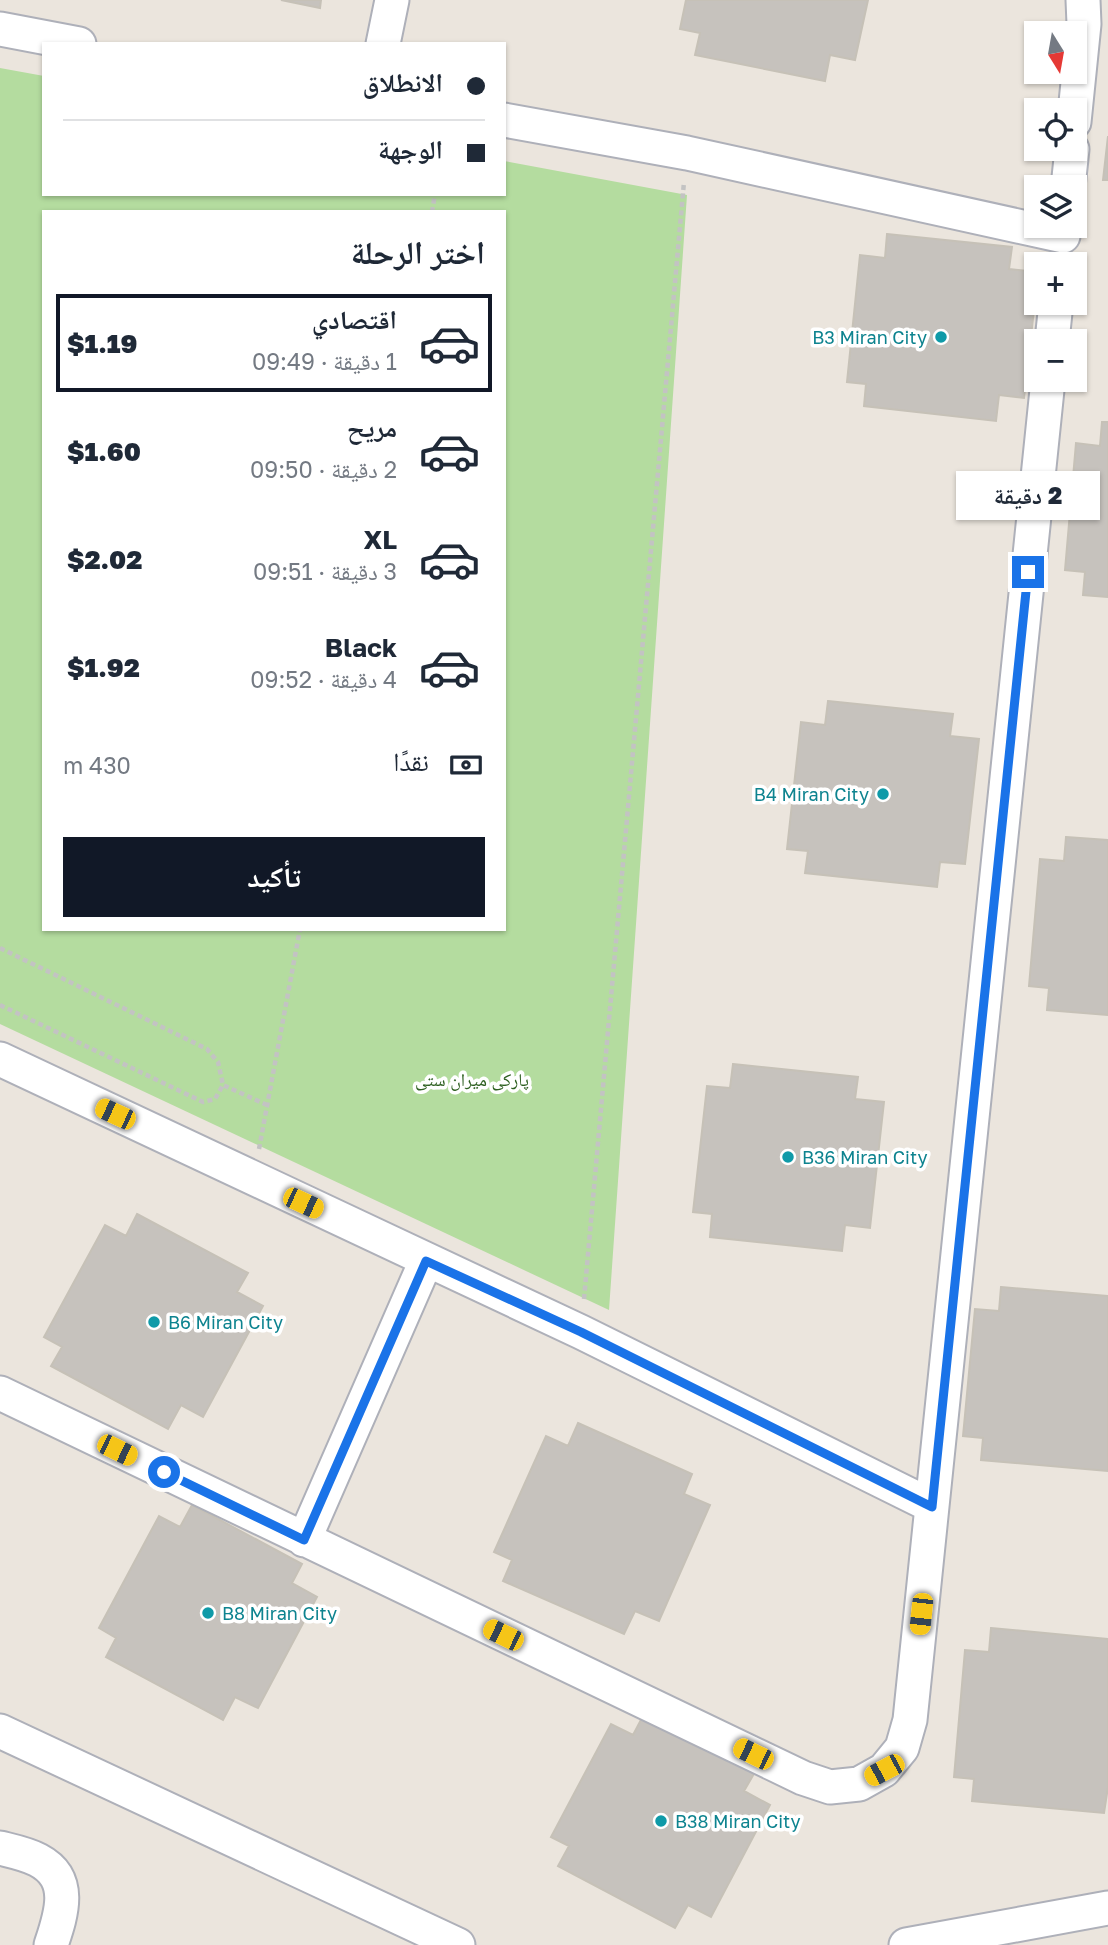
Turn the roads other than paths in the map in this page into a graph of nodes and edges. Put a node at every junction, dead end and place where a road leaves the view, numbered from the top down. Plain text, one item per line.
1 (392, 0) edge
2 (1083, 0) edge
3 (0, 29) edge
4 (68, 42) edge
5 (383, 42) edge
6 (1076, 98) edge
7 (506, 120) edge
8 (1063, 242) edge
9 (1047, 392) edge
10 (0, 1059) edge
11 (426, 1261) junction
12 (0, 1394) edge
13 (932, 1507) junction
14 (304, 1540) junction
15 (0, 1731) edge
16 (0, 1848) edge
17 (1108, 1908) edge
18 (51, 1945) edge
19 (458, 1945) edge
20 (905, 1945) edge

1 - 5 street
2 - 6 street
3 - 4 street
7 - 8 street
9 - 13 street
10 - 11 street
11 - 13 street
11 - 14 street
12 - 14 street
13 - 14 street
15 - 19 street
16 - 18 street
17 - 20 street

